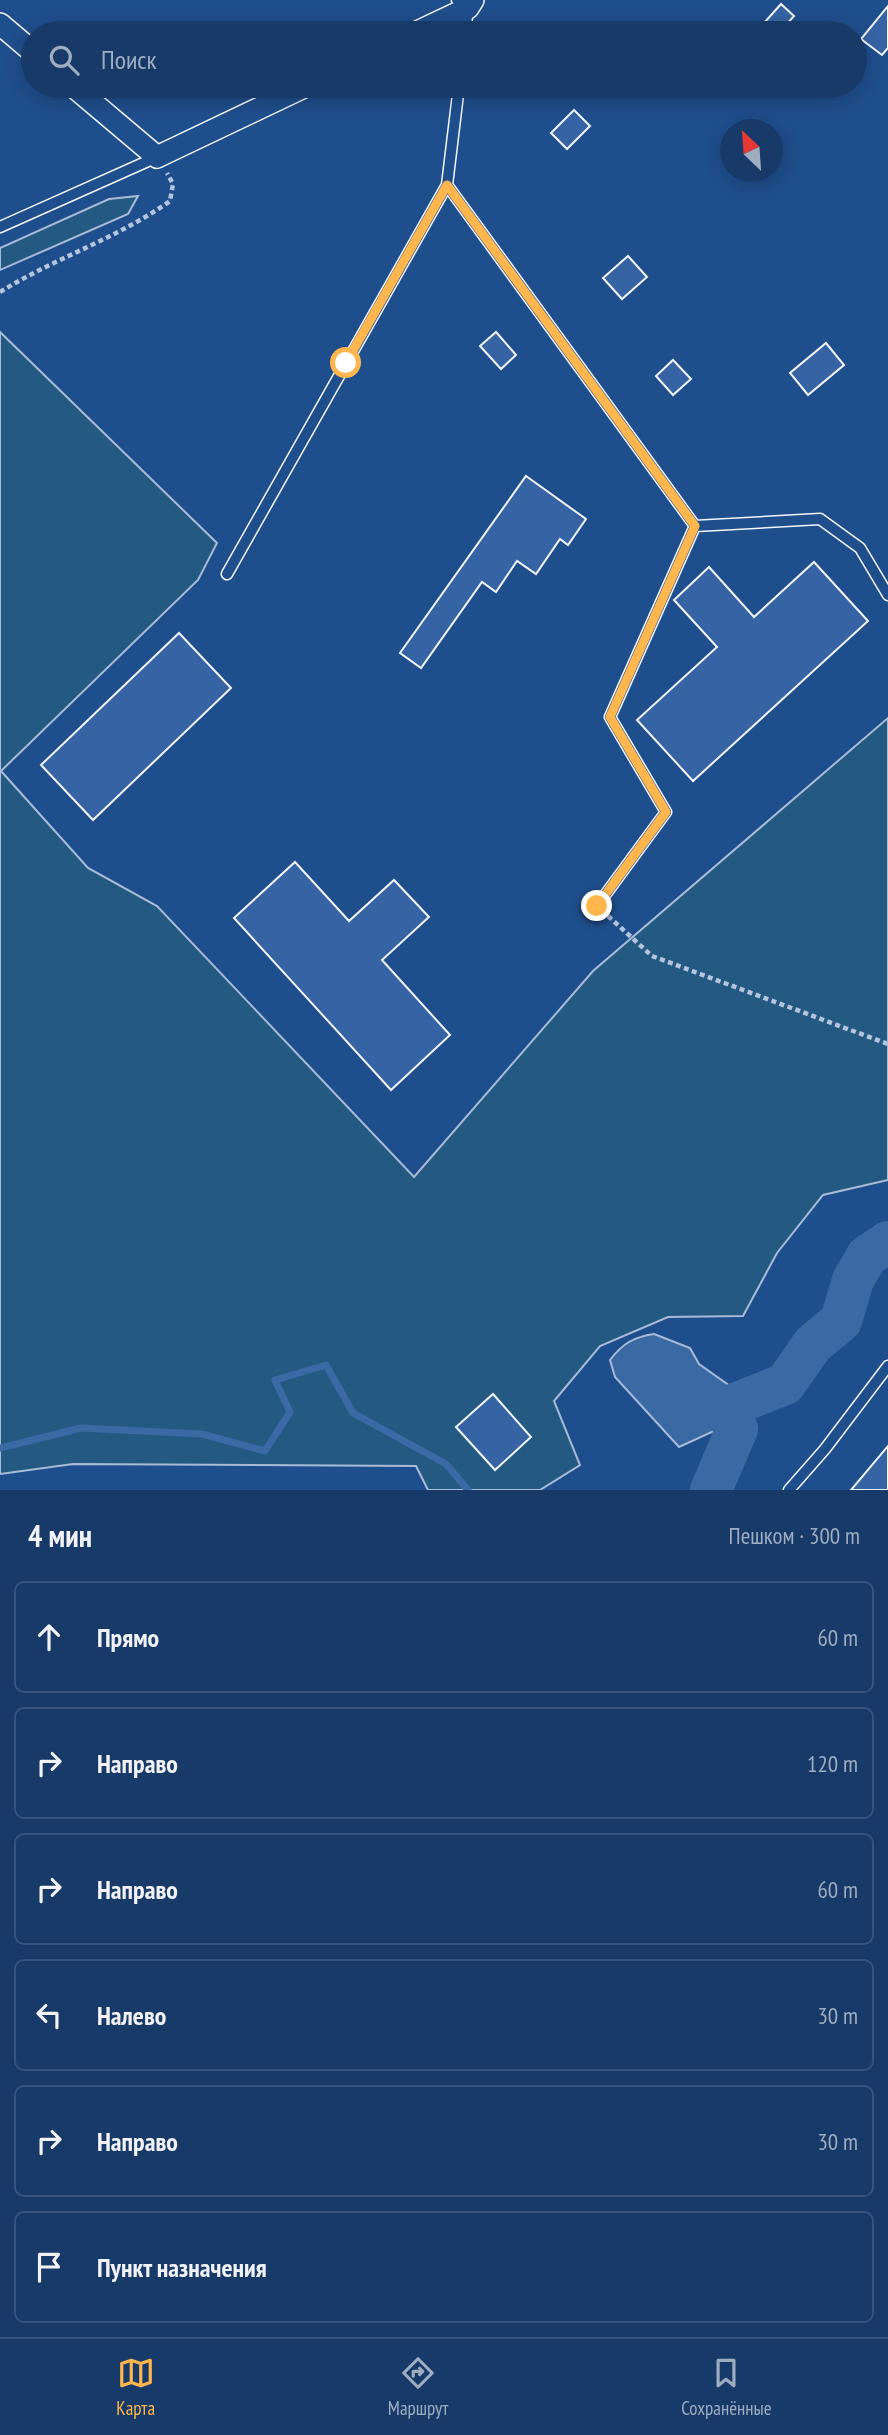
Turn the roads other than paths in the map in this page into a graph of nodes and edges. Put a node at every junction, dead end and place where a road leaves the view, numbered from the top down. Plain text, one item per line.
1 (466, 3) edge
2 (435, 21) edge
3 (465, 21) edge
4 (0, 24) edge
5 (21, 42) edge
6 (87, 98) edge
7 (281, 98) edge
8 (458, 98) edge
9 (157, 157) junction
10 (447, 185) junction
11 (0, 227) edge
12 (695, 526) junction
13 (227, 574) dead end
14 (888, 595) edge
15 (597, 906) road end
16 (888, 1366) edge
17 (789, 1490) edge

1 - 2 street
1 - 3 lane
4 - 5 street
6 - 9 street
7 - 9 street
8 - 10 lane
9 - 11 lane
10 - 12 lane
10 - 13 lane
12 - 14 lane
12 - 15 lane
16 - 17 lane

